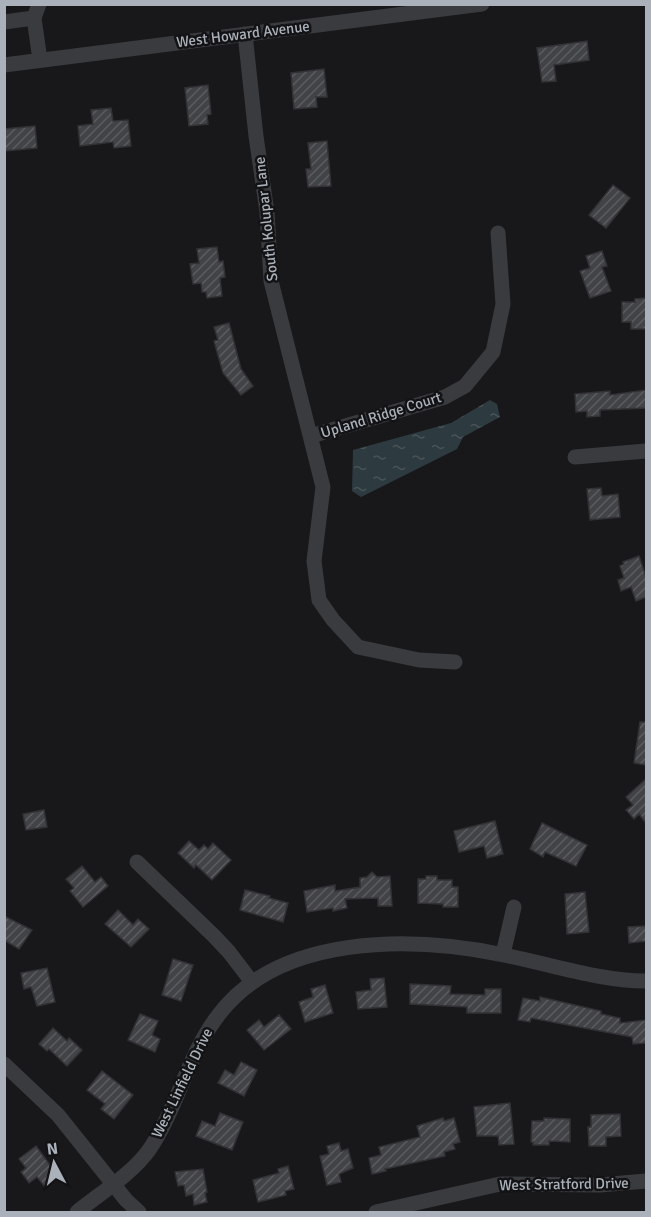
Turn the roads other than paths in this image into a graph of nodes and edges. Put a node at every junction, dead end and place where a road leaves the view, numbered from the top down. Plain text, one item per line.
1 (482, 4) edge
2 (37, 11) edge
3 (4, 22) edge
4 (245, 34) junction
5 (40, 60) junction
6 (4, 65) edge
7 (498, 233) dead end
8 (311, 436) junction
9 (646, 451) edge
10 (575, 458) dead end
11 (455, 662) dead end
12 (136, 862) dead end
13 (514, 907) dead end
14 (503, 954) junction
15 (646, 981) edge
16 (252, 982) junction
17 (4, 1064) edge
18 (646, 1181) edge
19 (113, 1184) junction
20 (77, 1212) edge
21 (139, 1212) edge
22 (376, 1212) edge

1 - 4 street, West Howard Avenue
2 - 3 street
2 - 5 street
4 - 5 street, West Howard Avenue
4 - 8 street, South Kolupar Lane
5 - 6 street, West Howard Avenue
7 - 8 street, Upland Ridge Court
8 - 11 street, South Kolupar Lane
9 - 10 street
12 - 16 street
13 - 14 street
14 - 15 street, West Linfield Drive
14 - 16 street, West Linfield Drive
16 - 19 street, West Linfield Drive
17 - 19 street
18 - 22 street, West Stratford Drive
19 - 20 street, West Linfield Drive
19 - 21 street

